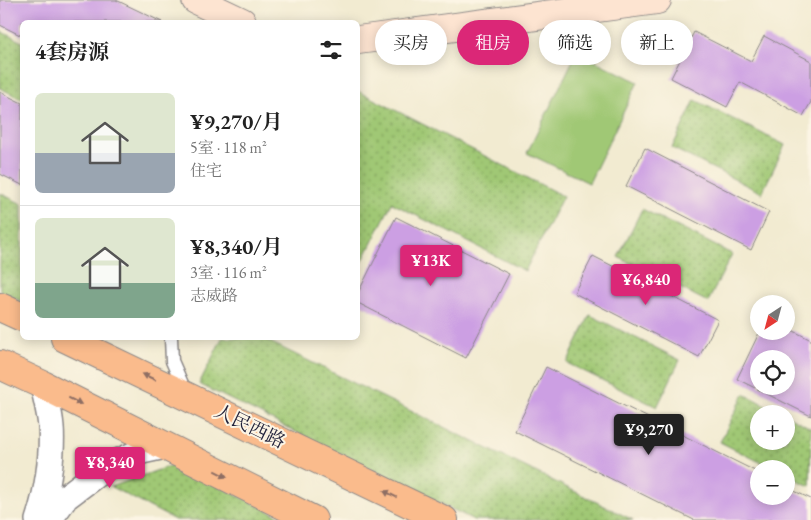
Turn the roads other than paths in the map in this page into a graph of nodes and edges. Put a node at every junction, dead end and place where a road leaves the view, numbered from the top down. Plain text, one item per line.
1 (196, 0) edge
2 (657, 0) edge
3 (238, 20) edge
4 (360, 40) edge
5 (0, 307) edge
6 (20, 316) edge
7 (82, 340) edge
8 (171, 340) edge
9 (0, 365) edge
10 (43, 385) junction
11 (187, 395) junction
12 (165, 446) junction
13 (439, 518) edge
14 (38, 520) edge
15 (48, 520) edge
16 (313, 520) edge

1 - 3 main road
2 - 4 main road
5 - 6 main road
11 -> 7 main road, 人民西路
8 - 11 lane
9 - 10 main road
10 -> 12 main road
10 - 14 street
13 -> 11 main road, 人民西路
12 - 15 street
12 -> 16 main road

